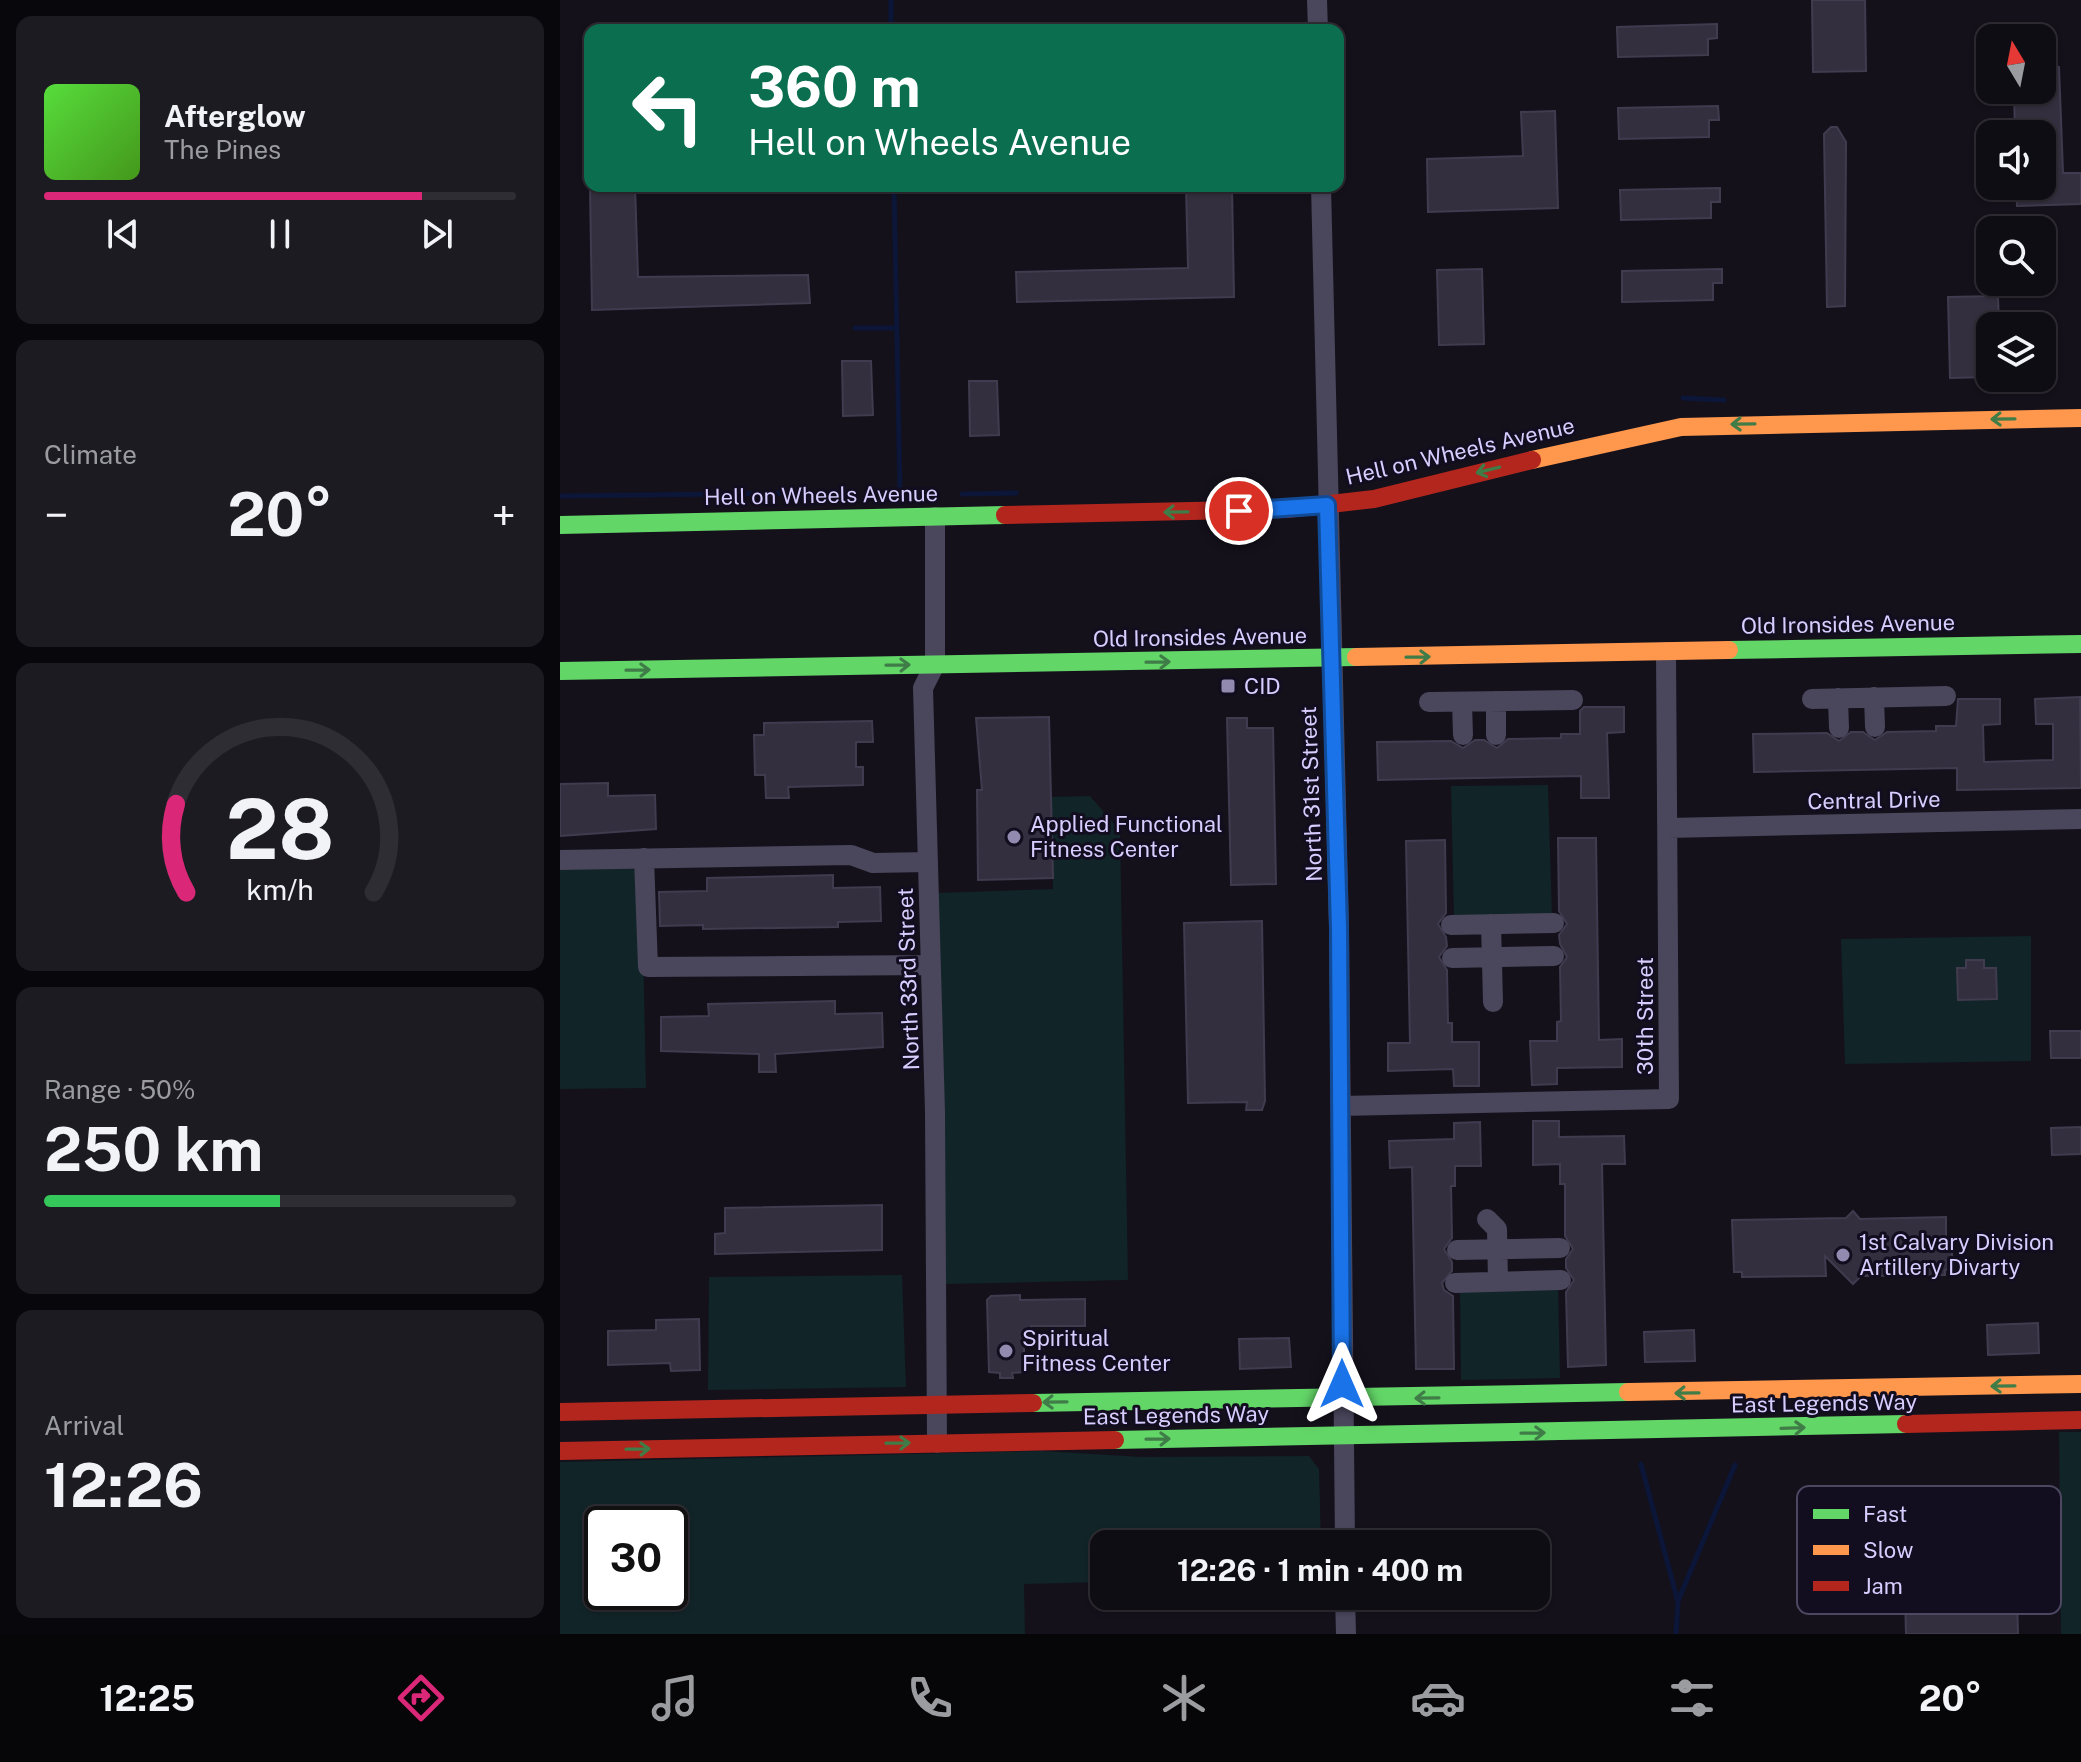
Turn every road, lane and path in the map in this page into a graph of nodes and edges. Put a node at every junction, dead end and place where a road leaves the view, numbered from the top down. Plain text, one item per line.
1 (1317, 0) edge
2 (1318, 24) edge
3 (1321, 192) edge
4 (2081, 418) edge
5 (1327, 505) junction
6 (935, 517) junction
7 (560, 525) edge
8 (2081, 644) edge
9 (1666, 652) junction
10 (1330, 659) junction
11 (935, 664) junction
12 (560, 671) edge
13 (1946, 696) dead end
14 (1874, 697) junction
15 (1838, 698) junction
16 (1812, 699) dead end
17 (1573, 700) dead end
18 (1496, 701) junction
19 (1429, 702) dead end
20 (1462, 702) junction
21 (1875, 727) dead end
22 (1839, 728) dead end
23 (1463, 735) dead end
24 (1496, 735) dead end
25 (2081, 819) edge
26 (1668, 828) junction
27 (644, 858) junction
28 (560, 860) edge
29 (928, 862) junction
30 (1554, 923) dead end
31 (1491, 924) junction
32 (1451, 925) dead end
33 (1554, 956) dead end
34 (1492, 957) junction
35 (1452, 958) dead end
36 (931, 965) junction
37 (1493, 1002) dead end
38 (1341, 1106) junction
39 (1487, 1219) dead end
40 (1560, 1248) dead end
41 (1497, 1249) junction
42 (1457, 1250) dead end
43 (1561, 1280) dead end
44 (1498, 1282) junction
45 (1455, 1283) dead end
46 (2081, 1384) edge
47 (1342, 1400) junction
48 (937, 1404) junction
49 (560, 1412) edge
50 (2081, 1420) edge
51 (1343, 1436) junction
52 (937, 1443) junction
53 (560, 1451) edge
54 (1345, 1530) edge
55 (1345, 1610) edge
56 (1346, 1634) edge

1 - 2 street
3 - 5 street, North 31st Street
4 -> 5 street, Hell on Wheels Avenue
5 -> 6 street, Hell on Wheels Avenue
5 - 10 street, North 31st Street
6 - 7 street, Hell on Wheels Avenue
6 - 11 street, North 33rd Street
8 - 9 street, Old Ironsides Avenue
10 -> 9 street, Old Ironsides Avenue
9 - 26 street, 30th Street
11 -> 10 street, Old Ironsides Avenue
10 - 38 street, North 31st Street
12 -> 11 street, Old Ironsides Avenue
11 - 29 street, North 33rd Street
13 - 14 street
14 - 15 street
14 - 21 street
15 - 16 street
15 - 22 street
17 - 18 street
18 - 20 street
18 - 24 street
19 - 20 street
20 - 23 street
25 - 26 street, Central Drive
26 - 38 street, 30th Street
27 - 28 street
27 - 29 street
27 - 36 street
29 - 36 street, North 33rd Street
30 - 31 street
31 - 32 street
31 - 34 street
33 - 34 street
34 - 35 street
34 - 37 street
36 - 48 street, North 33rd Street
38 - 47 street, North 31st Street
39 - 41 street
40 - 41 street
41 - 42 street
41 - 44 street
43 - 44 street
44 - 45 street
46 -> 47 street, East Legends Way
47 -> 48 street, East Legends Way
47 - 51 street, North 31st Street
48 - 49 street, East Legends Way
48 - 52 street, North 33rd Street
51 -> 50 street, East Legends Way
52 -> 51 street, East Legends Way
51 - 54 street, North 31st Street
53 -> 52 street, East Legends Way
55 - 56 street

